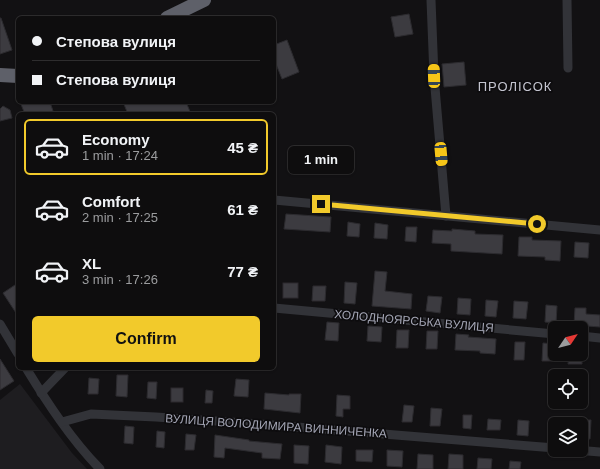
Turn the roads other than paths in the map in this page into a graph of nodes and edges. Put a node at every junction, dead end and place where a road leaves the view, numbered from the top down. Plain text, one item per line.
1 (204, 0) edge
2 (431, 0) edge
3 (567, 0) edge
4 (171, 16) edge
5 (568, 68) dead end
6 (0, 75) edge
7 (16, 76) edge
8 (276, 200) edge
9 (446, 216) junction
10 (600, 230) edge
11 (276, 308) edge
12 (0, 324) edge
13 (548, 333) edge
14 (588, 337) edge
15 (600, 338) edge
16 (16, 351) edge
17 (27, 370) edge
18 (63, 370) edge
19 (41, 393) junction
20 (62, 422) junction
21 (548, 447) edge
22 (588, 451) edge
23 (600, 452) edge
24 (100, 469) edge

1 - 4 highway
2 - 9 street
3 - 5 street
6 - 7 highway
8 - 9 street
9 - 10 street
11 - 13 street, ХОЛОДНОЯРСЬКА ВУЛИЦЯ
12 - 16 street
14 - 15 street
17 - 19 street
18 - 19 street
19 - 20 street
20 - 21 street, ВУЛИЦЯ ВОЛОДИМИРА ВИННИЧЕНКА
20 - 24 street
22 - 23 street

